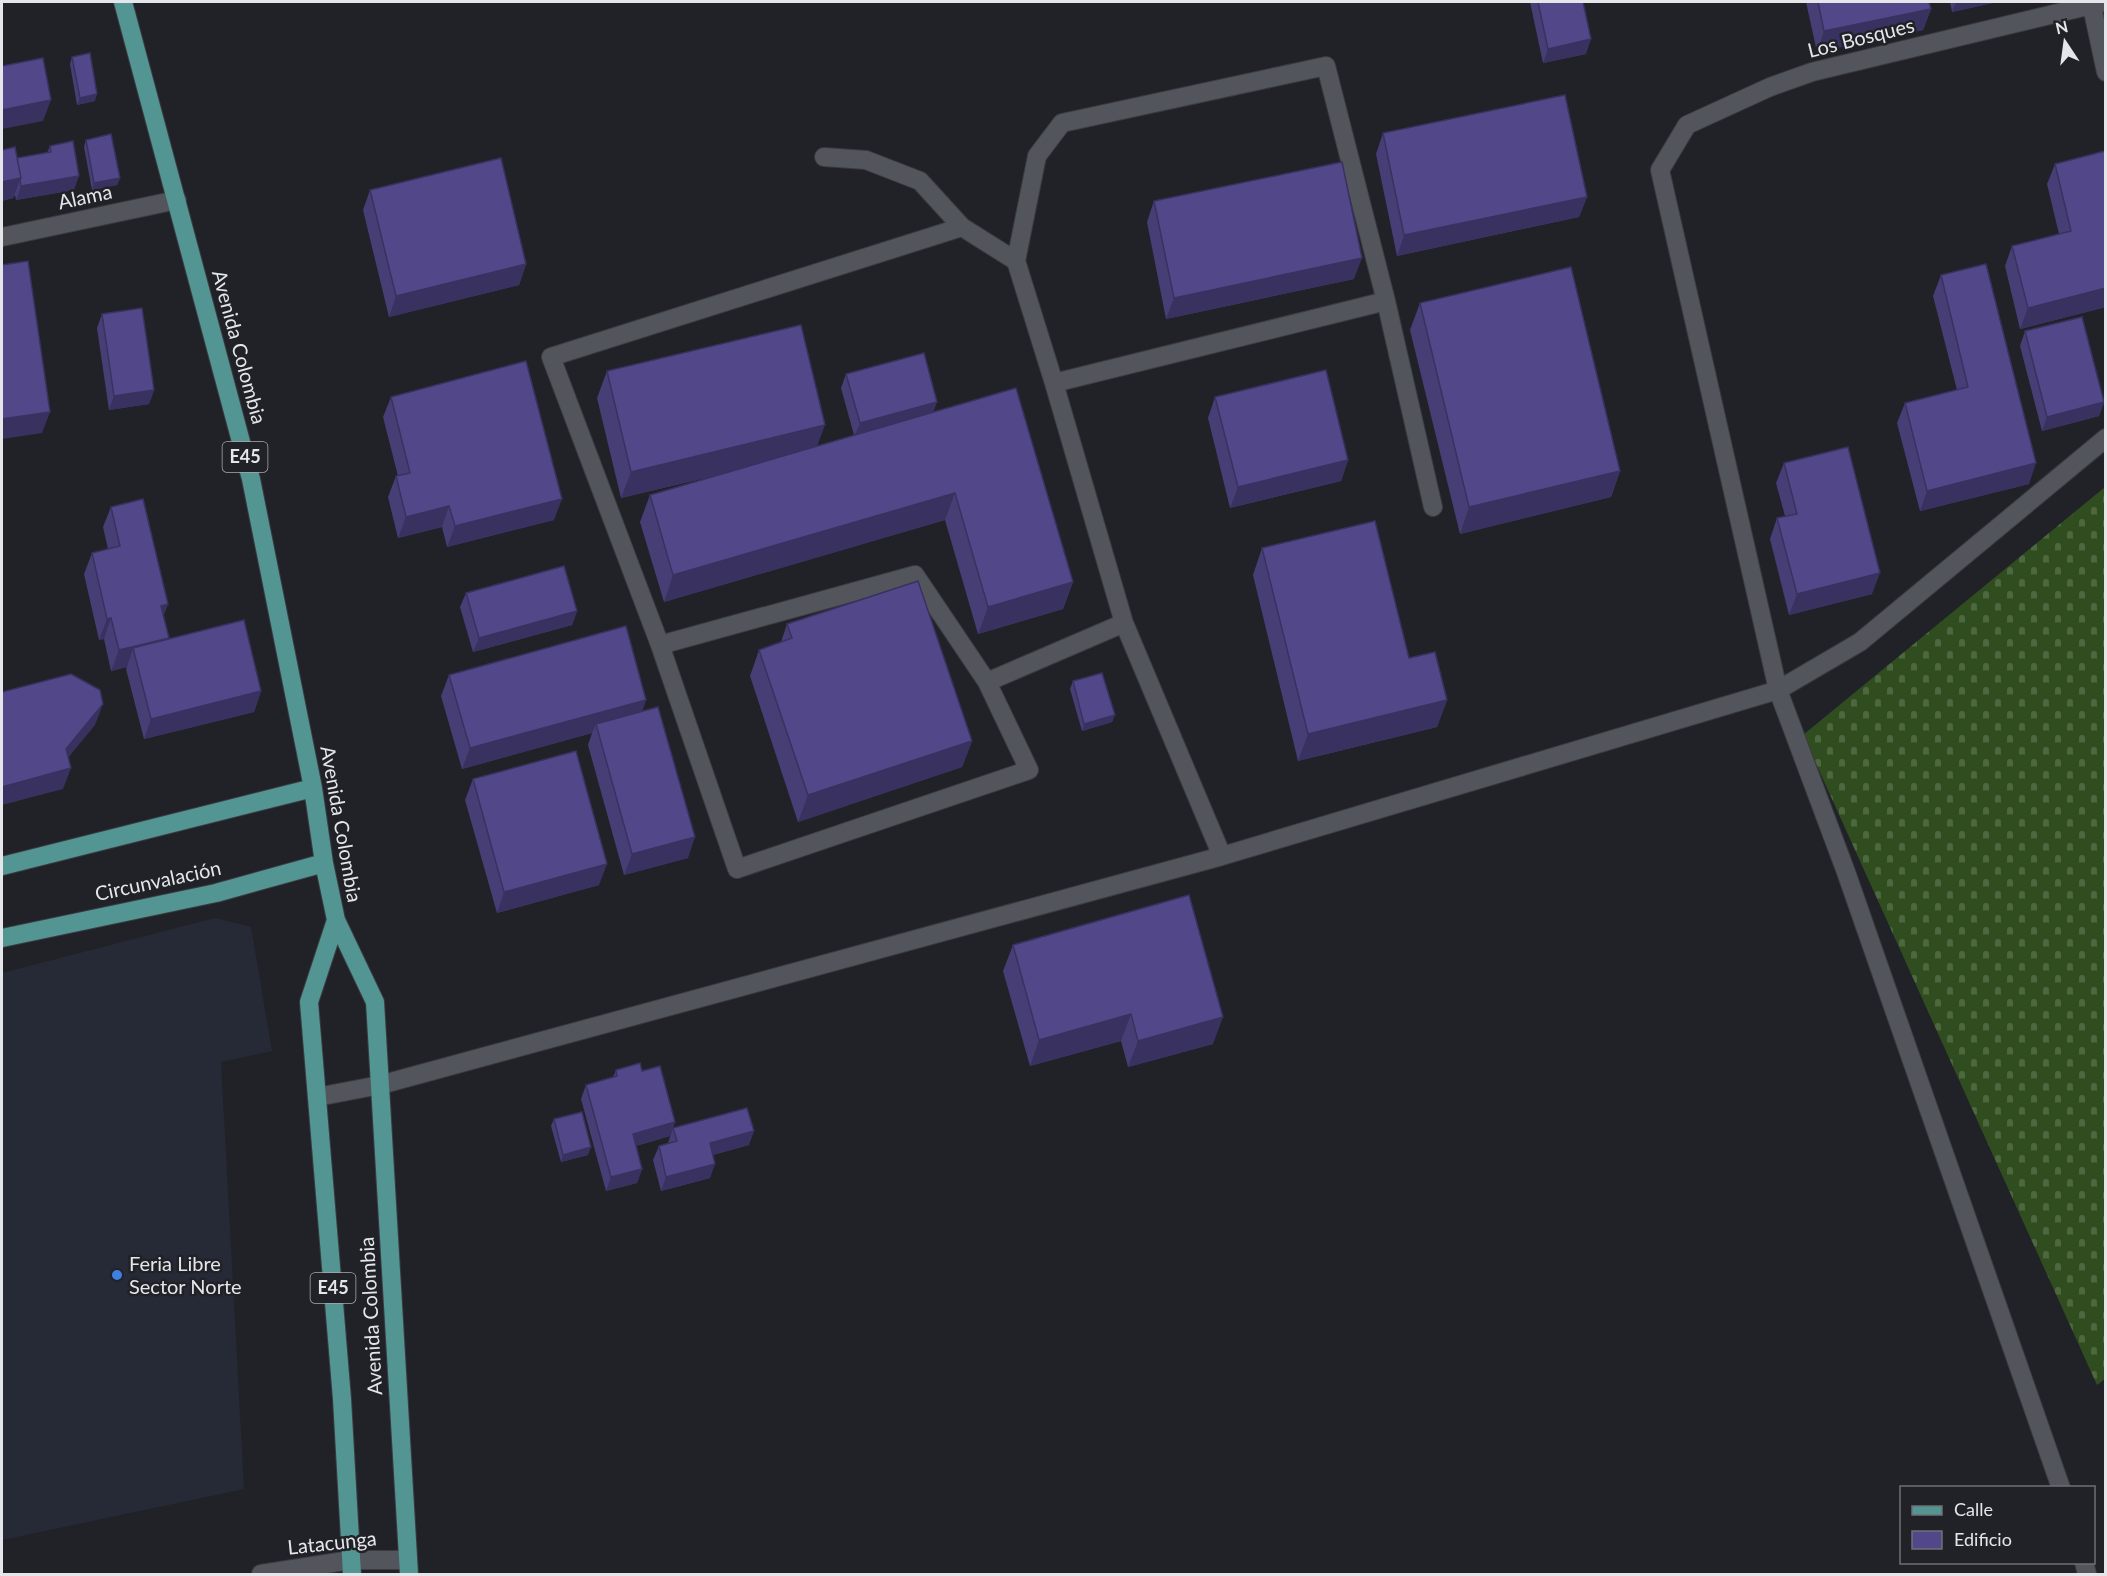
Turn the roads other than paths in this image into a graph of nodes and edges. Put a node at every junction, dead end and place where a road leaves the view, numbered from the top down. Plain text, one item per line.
1 (123, 2) edge
2 (2096, 2) edge
3 (2106, 72) edge
4 (824, 156) dead end
5 (177, 200) junction
6 (962, 227) junction
7 (2, 237) edge
8 (1016, 261) junction
9 (1386, 301) junction
10 (1054, 383) junction
11 (2106, 438) edge
12 (1434, 507) dead end
13 (1124, 623) junction
14 (660, 645) junction
15 (987, 682) junction
16 (1778, 690) junction
17 (313, 788) junction
18 (1222, 856) junction
19 (324, 863) junction
20 (2, 866) edge
21 (336, 920) junction
22 (2, 938) edge
23 (380, 1085) junction
24 (317, 1097) junction
25 (2060, 1486) edge
26 (351, 1567) edge
27 (408, 1567) edge
28 (261, 1575) edge

1 - 5 main road, Avenida Colombia / E45
2 - 3 street
2 - 16 street, Los Bosques
4 - 6 street
5 - 7 street, Alama
5 - 17 main road, Avenida Colombia / E45
6 - 8 street
6 - 14 street
8 - 9 street
8 - 10 street
9 - 10 street
9 - 12 street
10 - 13 street
11 - 16 street
13 - 15 street
13 - 18 street
14 - 15 street
14 - 15 street
16 - 18 street
16 - 25 street
17 - 19 main road, Avenida Colombia / E45
17 - 20 main road
18 - 23 street
19 - 21 main road, Avenida Colombia / E45
19 - 22 main road, Circunvalación
21 - 23 main road, Avenida Colombia / E45
21 - 24 main road, Avenida Colombia / E45
23 - 24 street
23 - 27 main road, Avenida Colombia / E45
24 - 26 main road, Avenida Colombia / E45
26 - 27 street, Latacunga
26 - 28 street, Latacunga

